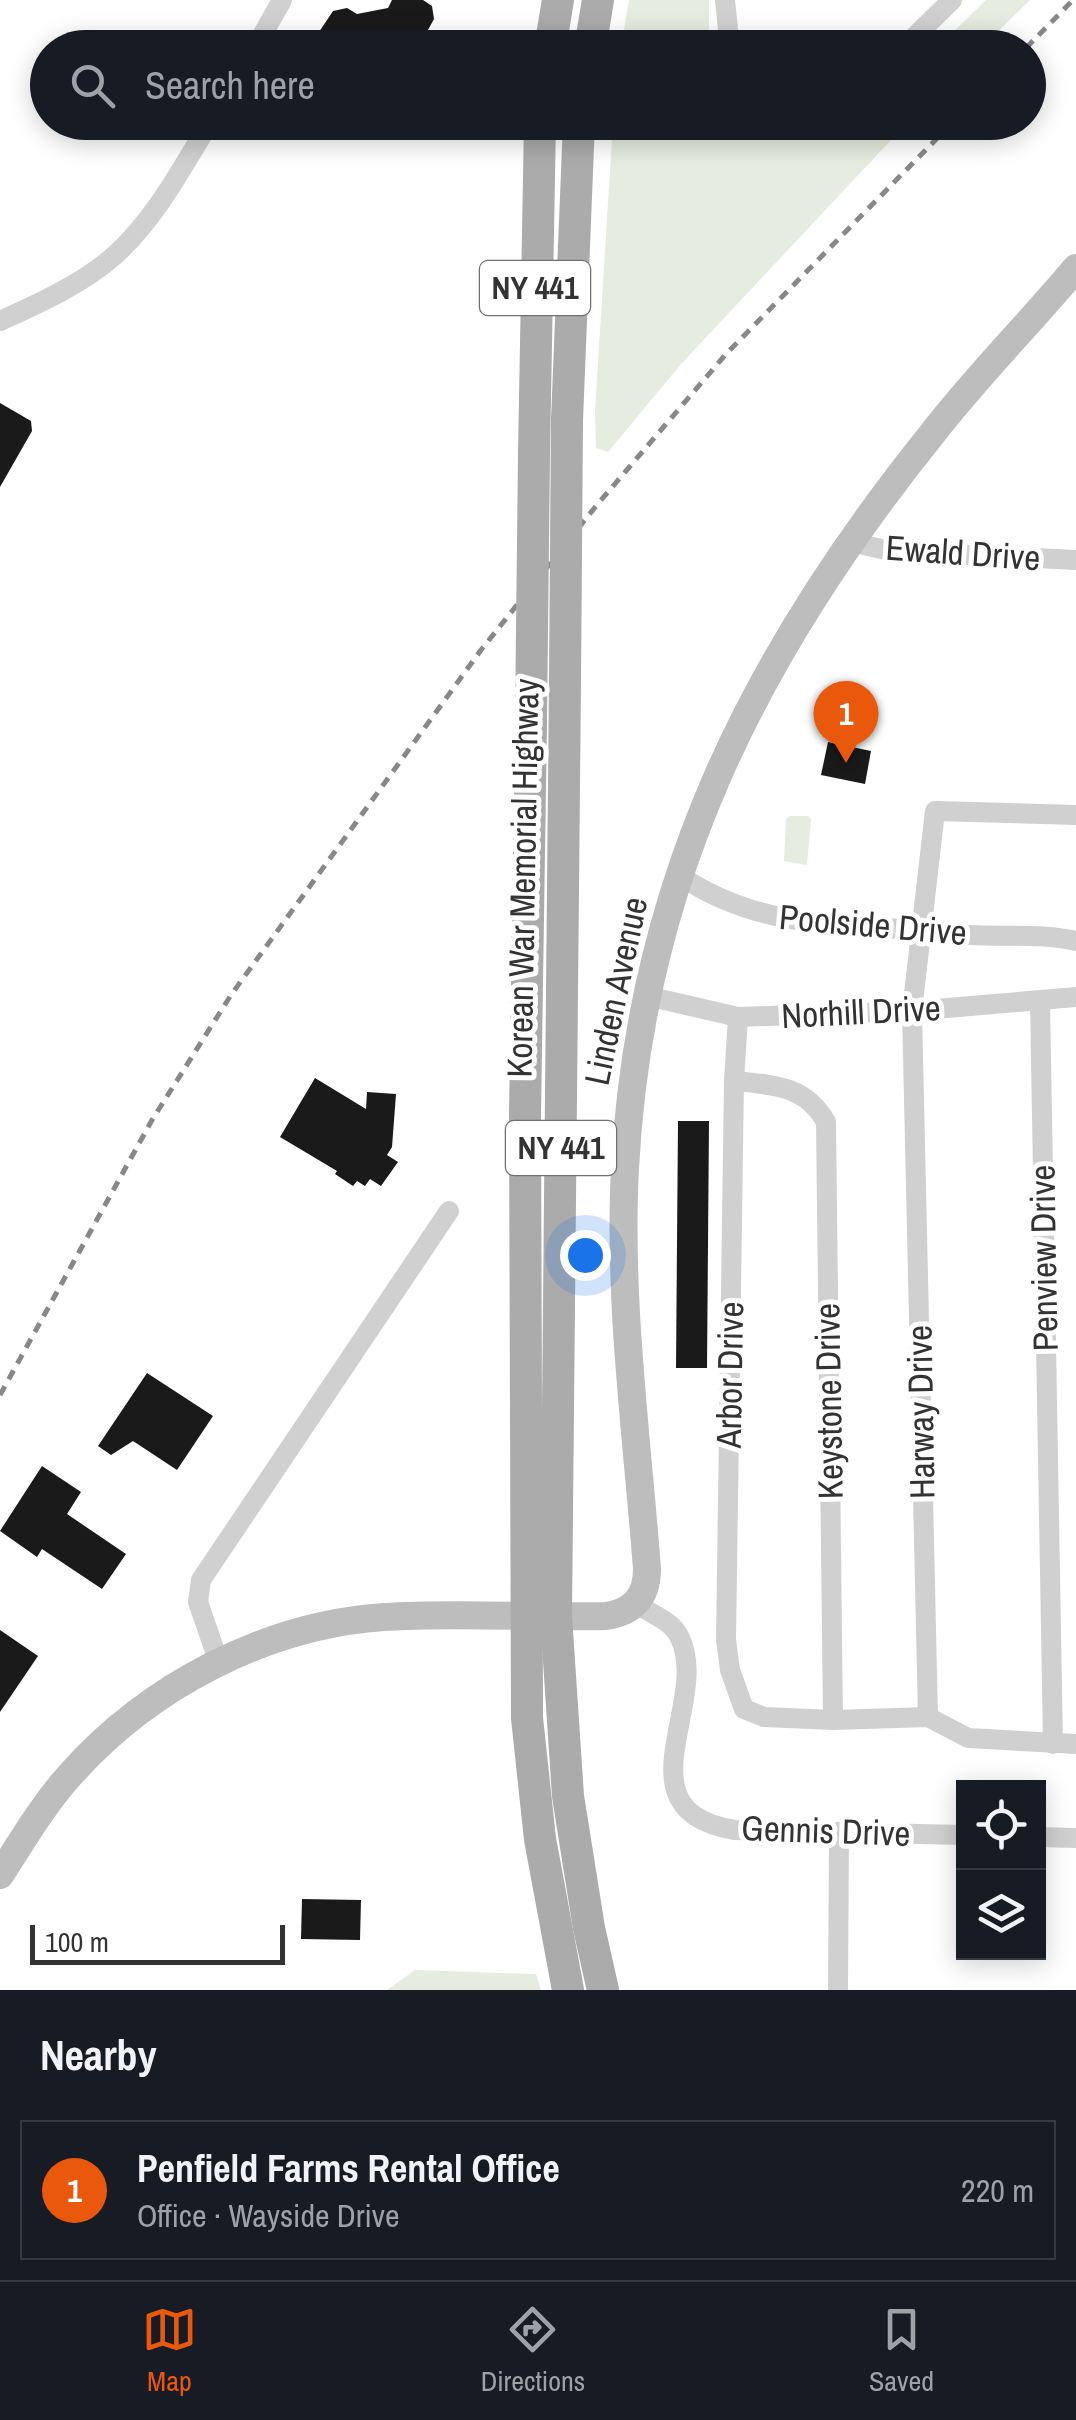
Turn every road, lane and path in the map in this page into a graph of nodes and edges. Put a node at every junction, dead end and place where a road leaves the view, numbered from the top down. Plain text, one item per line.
1 (282, 0) edge
2 (558, 0) edge
3 (598, 0) edge
4 (725, 0) edge
5 (952, 0) edge
6 (265, 30) edge
7 (553, 30) edge
8 (593, 30) edge
9 (728, 30) edge
10 (921, 30) edge
11 (199, 140) edge
12 (540, 140) edge
13 (577, 140) edge
14 (1076, 268) edge
15 (1064, 297) edge
16 (0, 321) edge
17 (854, 538) junction
18 (1076, 560) edge
19 (1076, 814) edge
20 (679, 876) junction
21 (919, 930) junction
22 (1076, 941) edge
23 (647, 996) junction
24 (1076, 997) edge
25 (1040, 1001) junction
26 (912, 1011) junction
27 (738, 1017) junction
28 (734, 1081) junction
29 (450, 1211) dead end
30 (636, 1604) junction
31 (540, 1616) junction
32 (220, 1663) junction
33 (928, 1717) junction
34 (833, 1720) junction
35 (1053, 1744) junction
36 (1076, 1744) edge
37 (840, 1832) junction
38 (956, 1836) edge
39 (1046, 1837) edge
40 (1076, 1838) edge
41 (0, 1875) edge
42 (568, 1990) edge
43 (602, 1990) edge
44 (838, 1990) edge

1 - 6 street
2 - 7 main road
3 - 8 main road
4 - 9 street
5 - 10 street
11 - 16 street
12 - 31 main road, Korean War Memorial Highway / NY 441, bridge
13 - 31 main road, Korean War Memorial Highway / NY 441, bridge
14 - 15 street, Linden Avenue
15 - 17 street, Linden Avenue
17 - 18 street, Ewald Drive
17 - 20 street, Linden Avenue
19 - 21 street, Harway Drive
20 - 21 street, Poolside Drive
20 - 23 street, Linden Avenue
21 - 22 street, Poolside Drive
21 - 26 street, Harway Drive
23 - 27 street, Norhill Drive
23 - 30 street, Linden Avenue
24 - 25 street, Norhill Drive
25 - 26 street, Norhill Drive
25 - 35 street, Penview Drive
26 - 27 street, Norhill Drive
26 - 33 street, Harway Drive
27 - 28 street, Arbor Drive
28 - 34 street, Keystone Drive
28 - 34 street, Arbor Drive
29 - 32 street
30 - 31 street
30 - 37 street, Gennis Drive
31 - 32 street
31 - 42 main road, Korean War Memorial Highway / NY 441
31 - 43 main road, Korean War Memorial Highway / NY 441
32 - 41 street
33 - 34 street
33 - 35 street
35 - 36 street
37 - 38 street, Gennis Drive
37 - 44 street
39 - 40 street

